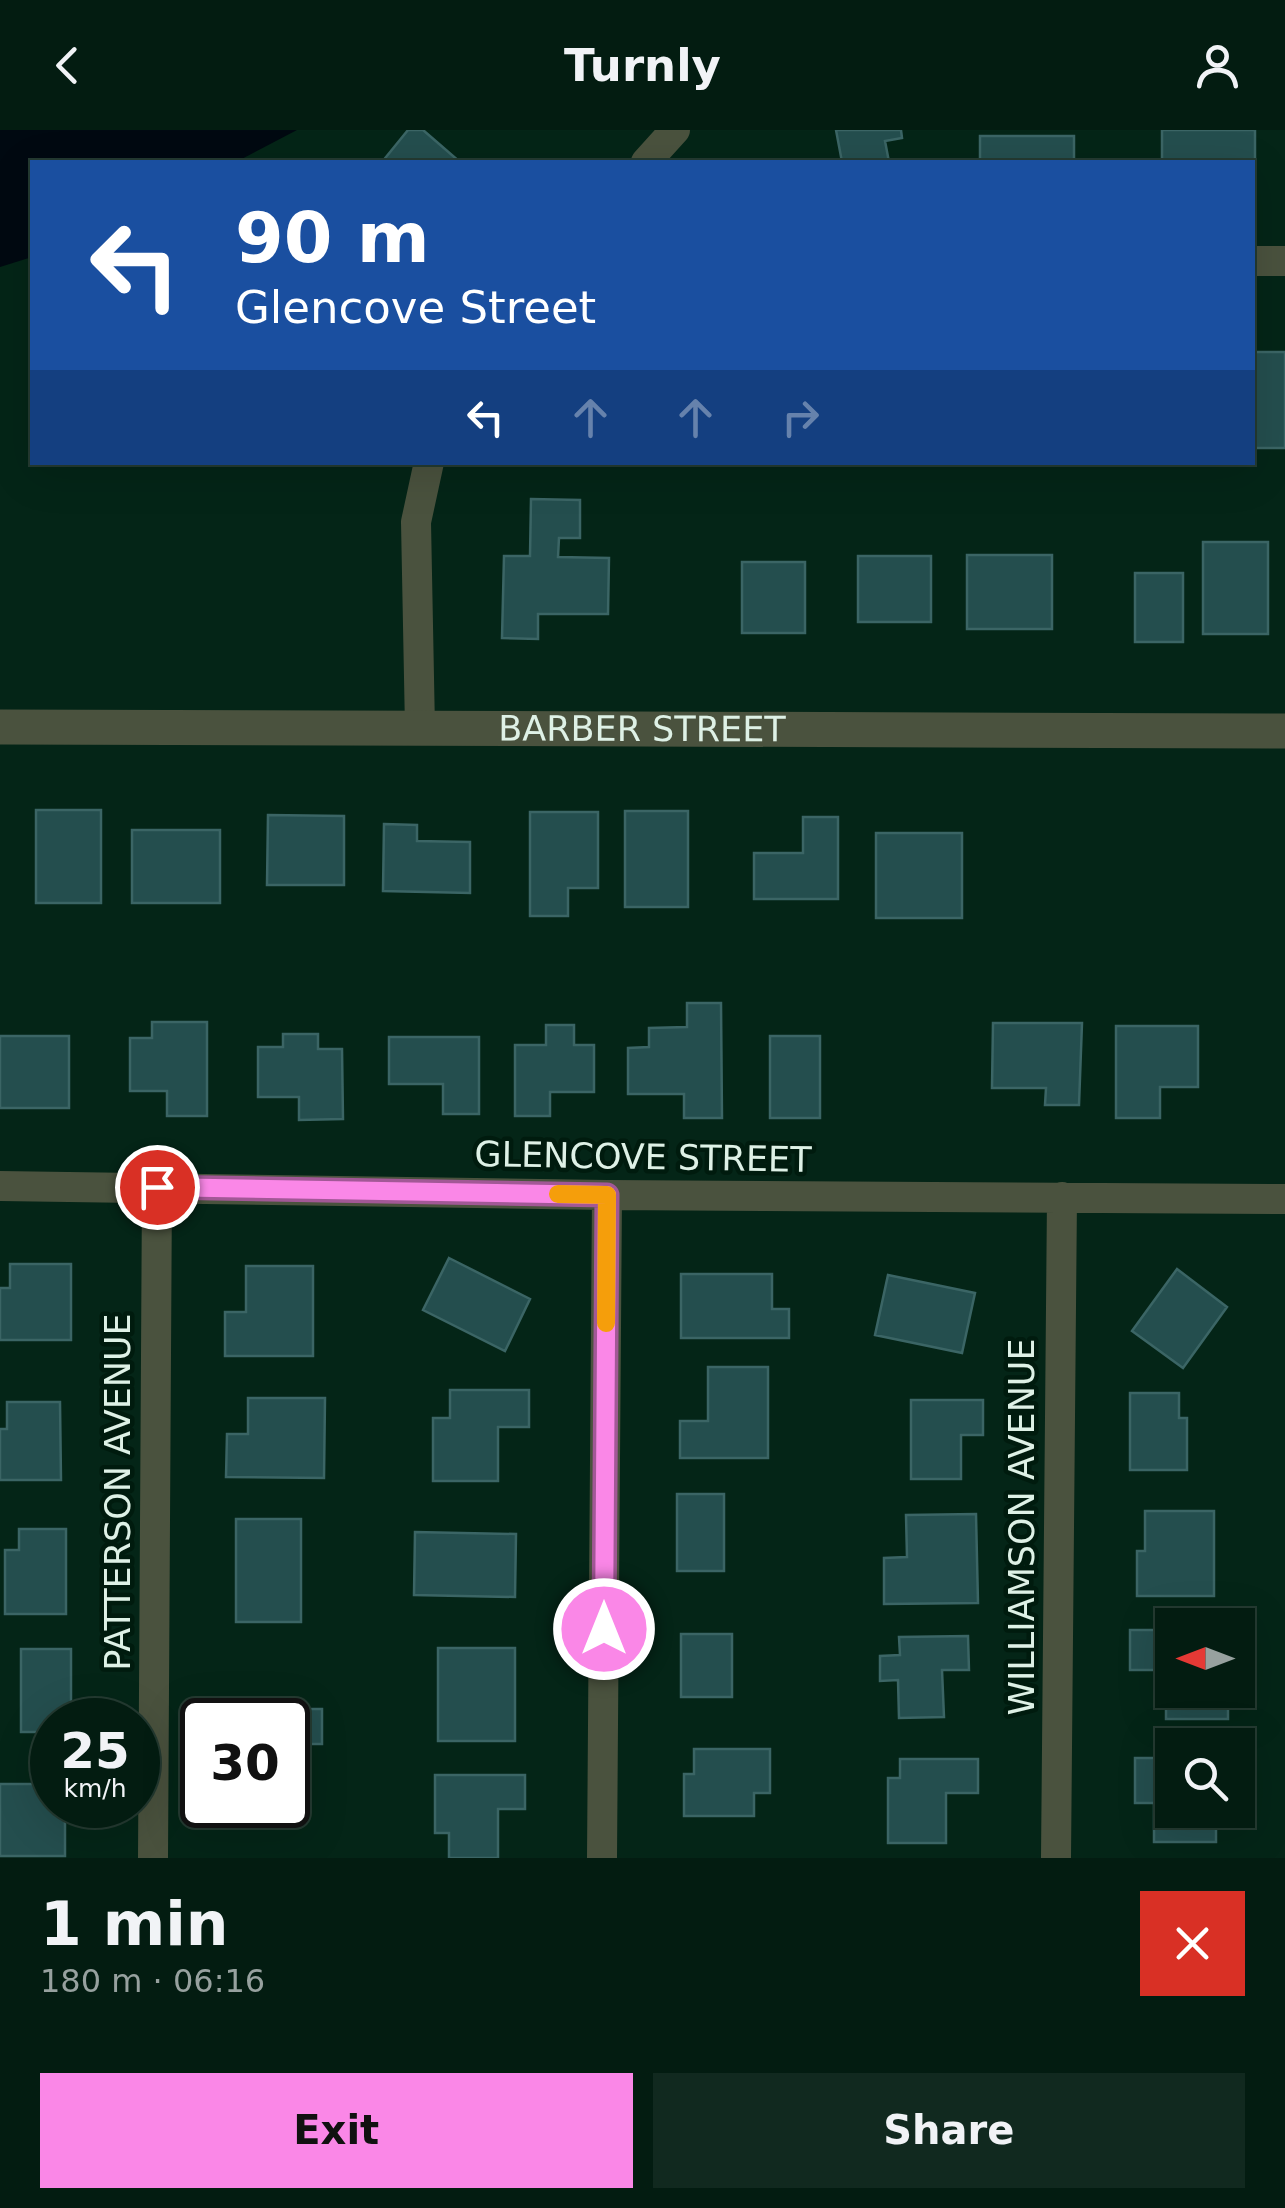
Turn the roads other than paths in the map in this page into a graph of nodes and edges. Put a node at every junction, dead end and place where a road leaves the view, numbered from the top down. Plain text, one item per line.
1 (674, 130) edge
2 (648, 160) edge
3 (1255, 261) edge
4 (1285, 261) edge
5 (428, 465) edge
6 (0, 727) edge
7 (420, 729) junction
8 (1285, 731) edge
9 (0, 1186) edge
10 (157, 1187) junction
11 (607, 1195) junction
12 (1062, 1197) junction
13 (1285, 1199) edge
14 (153, 1858) edge
15 (602, 1858) edge
16 (1056, 1858) edge

1 - 2 street
3 - 4 street
5 - 7 street
6 - 7 street, BARBER STREET
7 - 8 street, BARBER STREET
9 - 10 street, GLENCOVE STREET
10 - 11 street, GLENCOVE STREET
10 - 14 street, PATTERSON AVENUE
11 - 12 street, GLENCOVE STREET
11 - 15 street
12 - 13 street, GLENCOVE STREET
12 - 16 street, WILLIAMSON AVENUE

